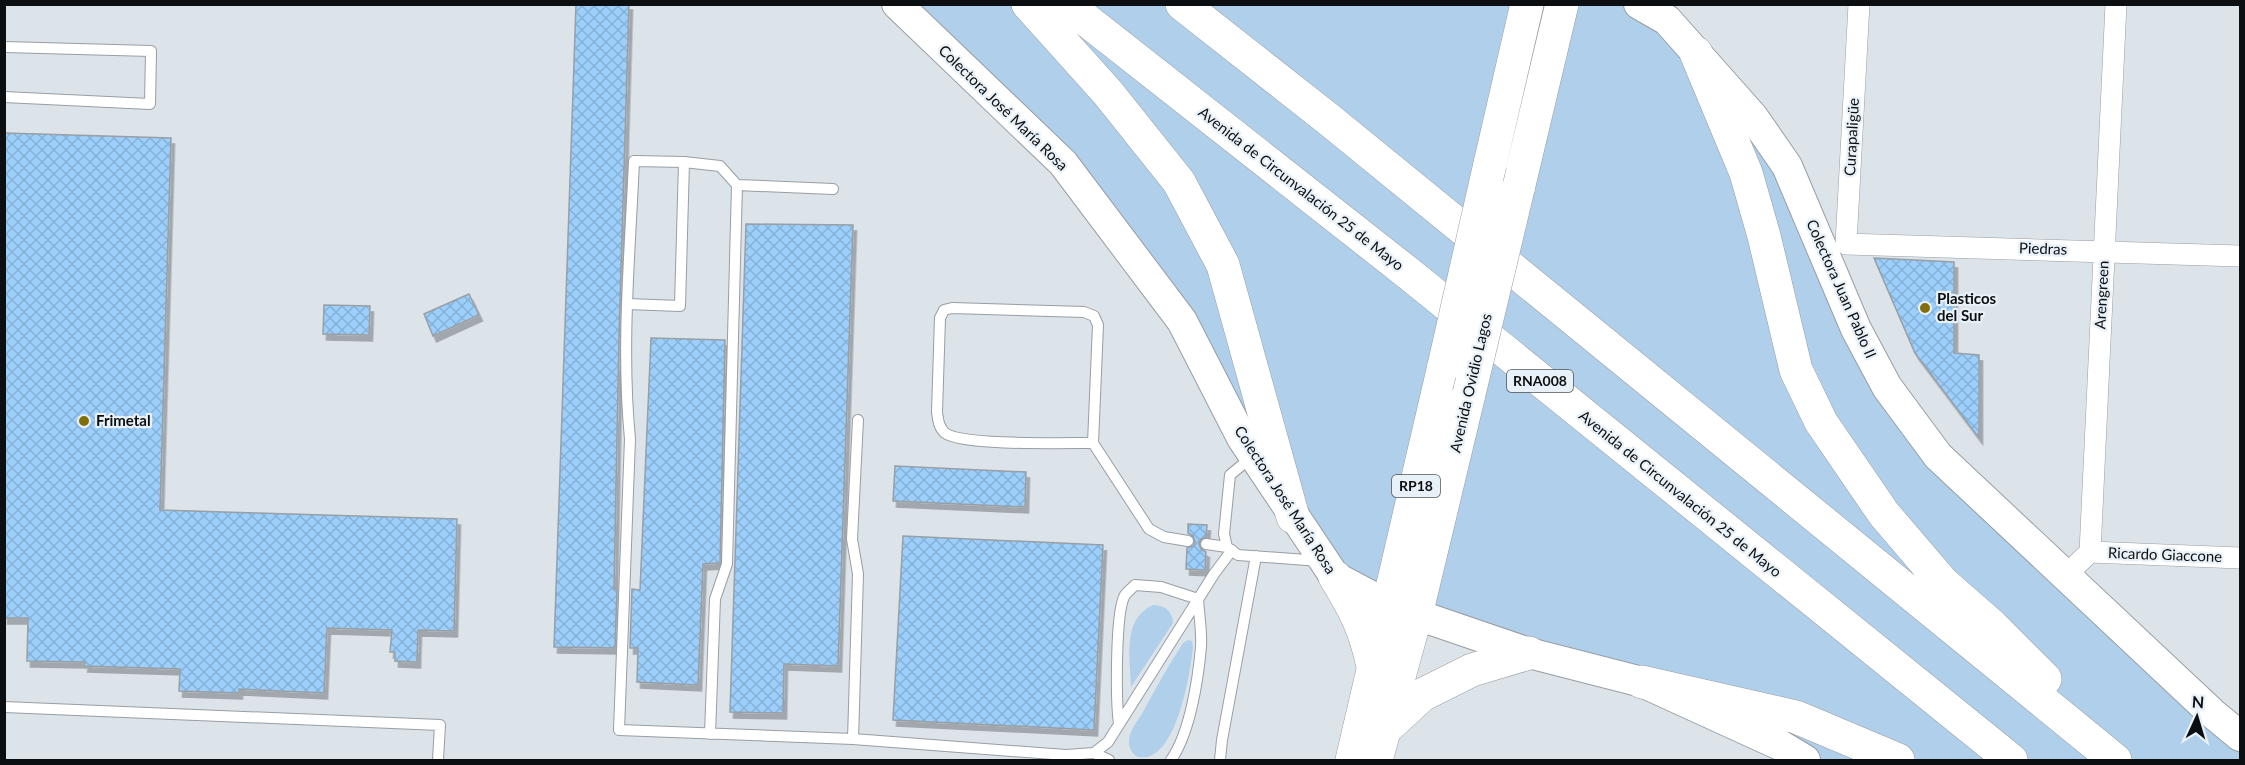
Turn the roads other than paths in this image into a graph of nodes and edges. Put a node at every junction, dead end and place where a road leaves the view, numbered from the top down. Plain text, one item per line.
1 (897, 4) edge
2 (1028, 4) edge
3 (1066, 4) edge
4 (1182, 4) edge
5 (1527, 4) edge
6 (1562, 4) edge
7 (1639, 4) edge
8 (1859, 4) edge
9 (2116, 4) edge
10 (1661, 12) edge
11 (4, 47) edge
12 (1696, 53) junction
13 (4, 97) edge
14 (684, 162) junction
15 (737, 185) junction
16 (833, 189) dead end
17 (1835, 251) junction
18 (2104, 251) junction
19 (2241, 256) edge
20 (628, 304) junction
21 (858, 420) dead end
22 (1093, 443) junction
23 (1253, 456) junction
24 (1293, 517) junction
25 (1188, 541) dead end
26 (1206, 544) dead end
27 (1229, 548) junction
28 (2090, 552) junction
29 (1256, 556) junction
30 (2241, 558) edge
31 (1329, 569) junction
32 (2066, 575) junction
33 (1198, 599) junction
34 (1402, 610) junction
35 (1529, 653) junction
36 (1373, 668) junction
37 (1642, 682) junction
38 (4, 707) edge
39 (1119, 724) junction
40 (710, 734) junction
41 (2241, 736) edge
42 (853, 739) junction
43 (1380, 745) edge
44 (1094, 753) junction
45 (438, 760) edge
46 (1109, 760) edge
47 (1171, 760) edge
48 (1220, 760) edge
49 (1352, 760) edge
50 (1805, 760) edge
51 (1898, 760) edge
52 (2011, 760) edge
53 (2115, 760) edge
54 (2127, 760) edge

1 - 23 main road, Colectora José María Rosa
2 - 24 main road
3 - 52 main road, Avenida de Circunvalación 25 de Mayo / RNA008
4 - 53 main road
5 - 34 main road, Avenida Ovidio Lagos / RP18, bridge
6 - 34 main road, Avenida Ovidio Lagos / RP18, bridge
7 - 10 main road, Colectora Juan Pablo II
8 - 17 street, Curapaligüe
9 - 18 street, Arengreen
10 - 12 main road, Colectora Juan Pablo II
11 - 13 lane
12 - 17 main road, Colectora Juan Pablo II
12 - 54 main road
14 - 15 lane
14 - 20 lane
14 - 20 lane
15 - 16 lane
15 - 40 lane
17 - 18 street, Piedras
17 - 32 main road, Colectora Juan Pablo II
18 - 19 street, Piedras
18 - 28 street, Arengreen
20 - 40 lane
21 - 42 lane
22 - 22 lane
22 - 25 lane
23 - 24 main road, Colectora José María Rosa
23 - 27 lane
24 - 31 main road, Colectora José María Rosa
26 - 27 lane
27 - 29 lane
27 - 33 lane
28 - 30 street, Ricardo Giaccone
28 - 32 street
29 - 31 lane
29 - 48 lane
31 - 34 main road, Colectora José María Rosa
31 - 36 main road, RP18
32 - 41 main road, Colectora Juan Pablo II
33 - 39 lane
33 - 39 lane
33 - 47 lane
34 - 35 main road, Colectora José María Rosa
34 - 36 main road, Avenida Ovidio Lagos / RP18
34 - 43 main road, Avenida Ovidio Lagos / RP18
35 - 37 main road, Colectora José María Rosa
35 - 43 main road, RP18
36 - 49 main road, Avenida Ovidio Lagos / RP18
37 - 50 main road, Colectora José María Rosa
37 - 51 main road
38 - 45 lane
39 - 44 lane
40 - 42 lane
42 - 44 lane
44 - 46 lane

